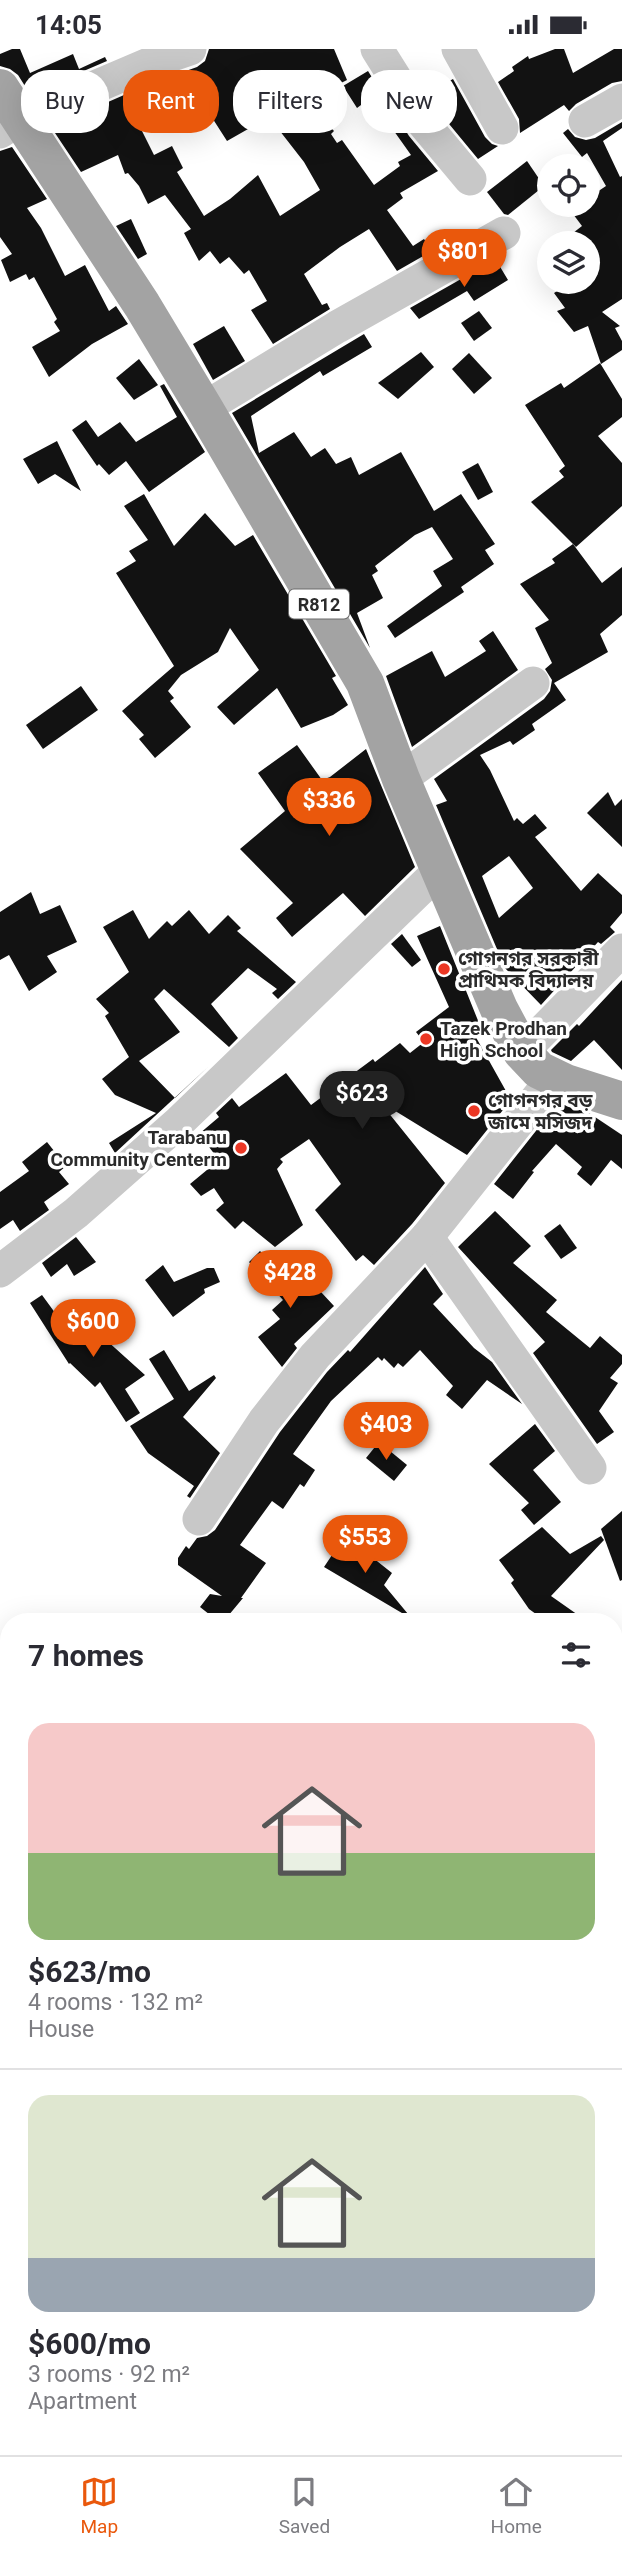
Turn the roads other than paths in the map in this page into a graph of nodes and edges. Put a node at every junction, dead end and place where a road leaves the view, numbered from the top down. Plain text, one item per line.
1 (190, 49) edge
2 (377, 49) edge
3 (458, 49) edge
4 (622, 100) edge
5 (7, 113) edge
6 (585, 121) dead end
7 (502, 128) dead end
8 (470, 179) dead end
9 (504, 233) dead end
10 (204, 408) junction
11 (533, 683) dead end
12 (401, 779) junction
13 (440, 870) junction
14 (622, 950) edge
15 (522, 1052) junction
16 (554, 1077) junction
17 (622, 1101) edge
18 (427, 1237) junction
19 (0, 1271) edge
20 (590, 1468) dead end
21 (199, 1519) dead end

1 - 5 street
2 - 8 street
3 - 7 street
4 - 6 street
5 - 10 main road, R812
9 - 10 street
10 - 12 main road, R812
11 - 12 street
12 - 13 main road, R812
13 - 15 main road, R812
13 - 19 street
14 - 15 street
15 - 16 main road, R812
16 - 17 main road, R812
16 - 18 street
18 - 20 street
18 - 21 street

